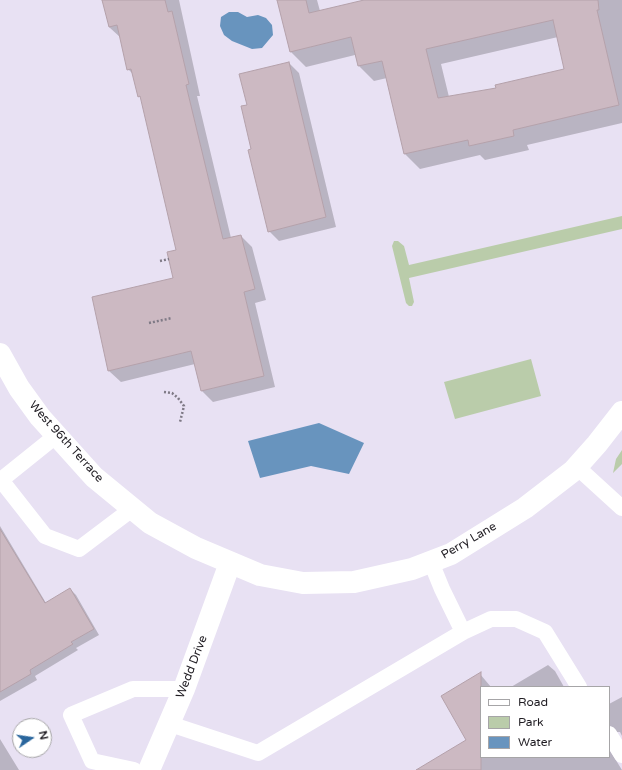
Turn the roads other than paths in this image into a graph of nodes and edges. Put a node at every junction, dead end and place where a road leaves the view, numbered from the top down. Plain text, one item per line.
1 (0, 354) edge
2 (622, 412) edge
3 (57, 435) junction
4 (577, 467) junction
5 (622, 508) edge
6 (132, 509) junction
7 (431, 562) junction
8 (230, 563) junction
9 (463, 632) junction
10 (578, 686) edge
11 (184, 689) junction
12 (170, 724) junction
13 (610, 736) edge
14 (622, 755) edge
15 (134, 770) edge
16 (149, 770) edge

1 - 3 street, West 96th Terrace
2 - 4 street, Perry Lane
3 - 6 street, West 96th Terrace
3 - 6 lane
4 - 5 lane
4 - 7 street, Perry Lane
6 - 8 street, West 96th Terrace
7 - 8 street, Perry Lane
7 - 9 lane
8 - 11 street, Wedd Drive
9 - 10 lane
9 - 12 lane
11 - 12 street, Wedd Drive
11 - 15 lane
12 - 16 street, Wedd Drive
13 - 14 lane

